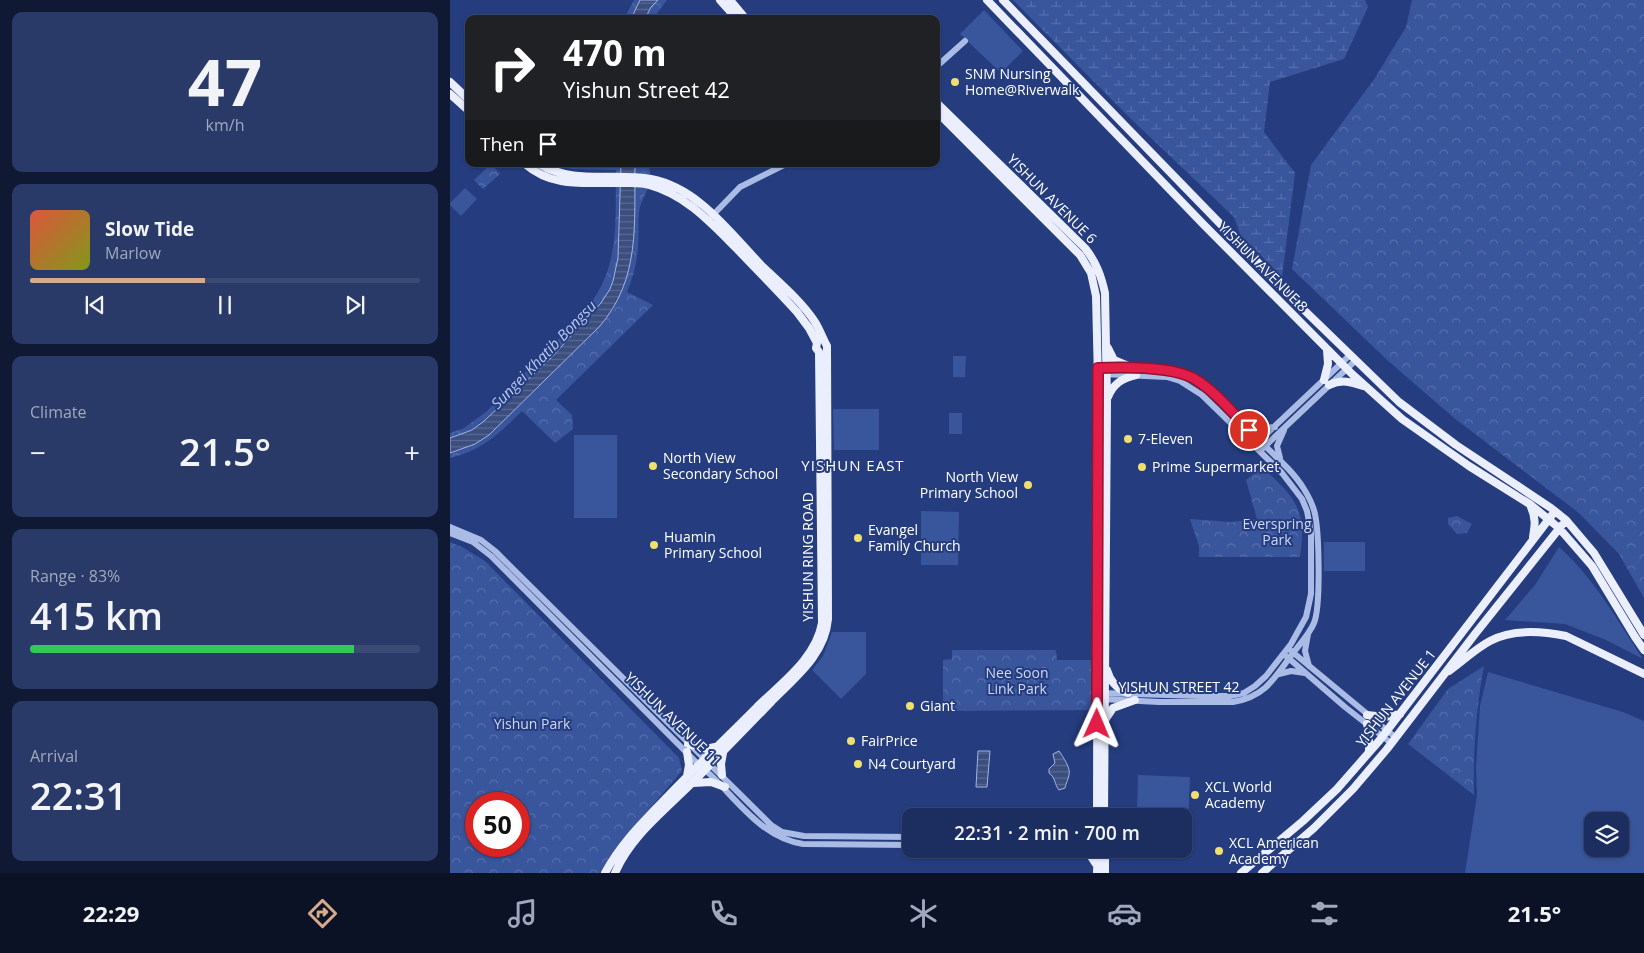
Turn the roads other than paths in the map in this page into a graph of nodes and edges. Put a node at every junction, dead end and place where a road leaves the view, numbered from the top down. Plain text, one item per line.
1 (720, 0) edge
2 (730, 0) edge
3 (987, 0) edge
4 (1003, 0) edge
5 (733, 15) edge
6 (743, 15) edge
7 (965, 41) dead end
8 (940, 63) edge
9 (450, 82) edge
10 (450, 94) edge
11 (465, 96) edge
12 (940, 106) edge
13 (465, 107) edge
14 (940, 116) edge
15 (529, 167) edge
16 (545, 167) edge
17 (780, 167) edge
18 (1004, 174) junction
19 (569, 180) junction
20 (711, 217) junction
21 (1105, 341) junction
22 (1327, 350) junction
23 (1353, 357) junction
24 (1343, 366) junction
25 (1102, 371) junction
26 (1134, 371) junction
27 (1327, 382) junction
28 (1367, 388) junction
29 (1106, 400) junction
30 (1242, 422) junction
31 (1275, 427) junction
32 (1285, 427) junction
33 (1262, 443) junction
34 (1257, 448) junction
35 (1282, 462) junction
36 (1531, 505) junction
37 (1556, 511) junction
38 (1548, 518) junction
39 (1566, 520) junction
40 (450, 527) edge
41 (1559, 528) junction
42 (450, 533) edge
43 (1532, 541) junction
44 (1106, 620) junction
45 (1308, 633) junction
46 (1643, 634) edge
47 (1635, 637) junction
48 (1098, 638) junction
49 (1644, 650) edge
50 (1288, 653) junction
51 (1105, 664) junction
52 (1308, 670) junction
53 (1644, 674) edge
54 (1275, 676) junction
55 (1442, 677) junction
56 (1128, 693) junction
57 (1101, 696) junction
58 (640, 700) junction
59 (1135, 700) junction
60 (1400, 714) junction
61 (1367, 716) junction
62 (1104, 722) junction
63 (1367, 724) junction
64 (1385, 734) junction
65 (681, 736) junction
66 (1393, 740) junction
67 (679, 744) junction
68 (687, 748) junction
69 (721, 748) junction
70 (1369, 752) junction
71 (702, 761) junction
72 (708, 767) junction
73 (722, 775) junction
74 (687, 776) junction
75 (692, 783) junction
76 (724, 788) junction
77 (1099, 808) edge
78 (1099, 808) edge
79 (902, 837) edge
80 (902, 844) edge
81 (1091, 858) edge
82 (1105, 858) edge
83 (1097, 869) edge
84 (606, 873) edge
85 (615, 873) edge
86 (1105, 873) edge
87 (1242, 873) edge
88 (1262, 873) edge

1 - 5 main road
2 - 6 main road
3 - 22 main road, YISHUN AVENUE 8
4 - 23 main road, YISHUN AVENUE 8
7 - 8 street
9 - 11 main road
10 - 13 main road
12 - 18 main road, YISHUN AVENUE 6
14 - 18 main road, YISHUN AVENUE 6
15 - 19 main road, YISHUN RING ROAD
16 - 19 main road, YISHUN RING ROAD
17 - 20 street
18 - 21 main road, YISHUN AVENUE 6
18 - 25 main road, YISHUN AVENUE 6
19 - 20 main road, YISHUN RING ROAD
20 - 69 main road, YISHUN RING ROAD
21 - 25 main road, YISHUN AVENUE 6
21 - 26 main road
22 - 24 main road, YISHUN AVENUE 8
22 - 27 main road
23 - 24 street
23 - 37 main road, YISHUN AVENUE 8
24 - 27 street
24 - 28 main road, YISHUN AVENUE 8
25 - 26 street, YISHUN STREET 42
25 - 29 main road, YISHUN AVENUE 6
25 - 48 main road, YISHUN AVENUE 6
26 - 29 main road
26 - 30 street, YISHUN STREET 42
26 - 34 street, YISHUN STREET 42
27 - 28 main road
27 - 31 street
27 - 32 street
28 - 36 main road, YISHUN AVENUE 8
29 - 44 main road, YISHUN AVENUE 6
30 - 31 street
30 - 33 street, YISHUN STREET 42
31 - 33 street
32 - 33 street
32 - 35 street
33 - 34 street
33 - 35 street, YISHUN STREET 42
34 - 50 street, YISHUN STREET 42
35 - 45 street, YISHUN STREET 42
36 - 38 main road, YISHUN AVENUE 8
36 - 43 main road
37 - 38 main road, YISHUN AVENUE 1
37 - 39 main road
38 - 41 main road
38 - 43 main road, YISHUN AVENUE 1
39 - 41 main road, YISHUN AVENUE 1
39 - 46 main road
40 - 58 street, YISHUN AVENUE 11
41 - 47 main road
41 - 55 main road, YISHUN AVENUE 1
42 - 58 street, YISHUN AVENUE 11
43 - 60 main road, YISHUN AVENUE 1
44 - 48 main road
44 - 51 main road, YISHUN AVENUE 6
45 - 50 street, YISHUN STREET 42
45 - 52 street
46 - 47 main road
47 - 49 main road
48 - 57 main road, YISHUN AVENUE 6
50 - 52 street
50 - 54 street, YISHUN STREET 42
50 - 56 street, YISHUN STREET 42
51 - 56 main road
51 - 57 main road, YISHUN AVENUE 6
52 - 54 street
52 - 61 street
52 - 63 street
53 - 55 main road
54 - 59 street, YISHUN STREET 42
55 - 66 main road, YISHUN AVENUE 1
56 - 57 street, YISHUN STREET 42
57 - 59 street, YISHUN STREET 42
57 - 62 main road, YISHUN AVENUE 6
57 - 77 main road, YISHUN AVENUE 6
58 - 65 street, YISHUN AVENUE 11
58 - 67 street, YISHUN AVENUE 11
59 - 62 main road
60 - 61 main road
60 - 64 main road, YISHUN AVENUE 1
61 - 64 street
62 - 78 main road, YISHUN AVENUE 6
63 - 64 street
63 - 70 main road
64 - 66 street
64 - 70 main road, YISHUN AVENUE 1
65 - 67 street
65 - 68 street, YISHUN AVENUE 11
66 - 88 main road, YISHUN AVENUE 1
67 - 68 street, YISHUN AVENUE 11
68 - 69 main road
68 - 71 street, YISHUN AVENUE 11
68 - 74 main road
69 - 71 main road, YISHUN RING ROAD
69 - 72 main road, YISHUN RING ROAD
69 - 73 main road
70 - 87 main road, YISHUN AVENUE 1
71 - 72 street, YISHUN AVENUE 11
71 - 74 main road, YISHUN RING ROAD
72 - 73 street, YISHUN AVENUE 11
72 - 75 main road, YISHUN RING ROAD
72 - 76 street, YISHUN AVENUE 11
73 - 79 street, YISHUN AVENUE 11
74 - 84 main road, YISHUN RING ROAD
75 - 76 main road
75 - 85 main road, YISHUN RING ROAD
76 - 80 street, YISHUN AVENUE 11
81 - 83 main road
82 - 86 main road

